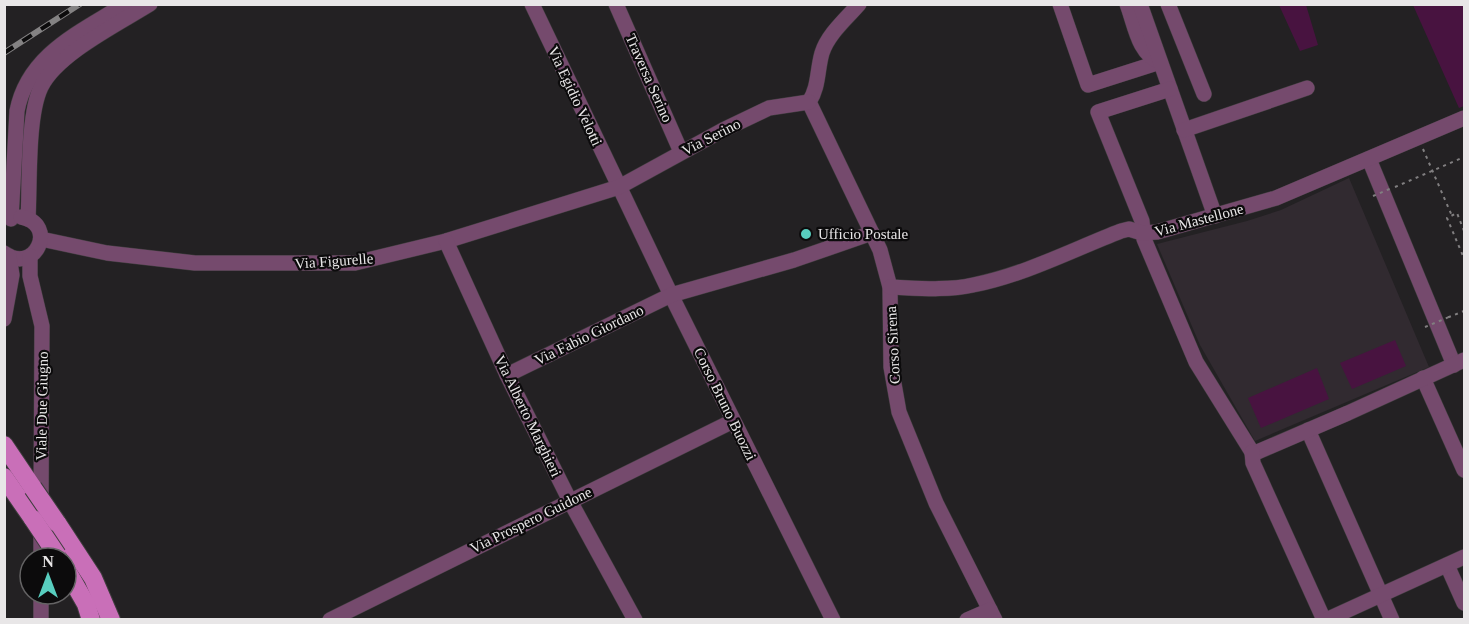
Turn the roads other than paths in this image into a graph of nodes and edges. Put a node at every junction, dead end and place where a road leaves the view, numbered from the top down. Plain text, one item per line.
1 (125, 4) edge
2 (150, 4) edge
3 (532, 4) edge
4 (616, 4) edge
5 (859, 4) edge
6 (1060, 4) edge
7 (1127, 4) edge
8 (1140, 4) edge
9 (1168, 4) edge
10 (1160, 62) junction
11 (1307, 88) dead end
12 (1170, 89) junction
13 (1204, 94) dead end
14 (1091, 95) dead end
15 (809, 102) junction
16 (1098, 112) junction
17 (1464, 118) edge
18 (1184, 130) junction
19 (681, 152) junction
20 (1369, 159) junction
21 (619, 187) junction
22 (1215, 216) junction
23 (28, 219) junction
24 (8, 221) edge
25 (872, 233) junction
26 (1142, 233) junction
27 (41, 239) junction
28 (446, 241) junction
29 (7, 254) edge
30 (30, 256) junction
31 (890, 287) junction
32 (671, 295) junction
33 (4, 319) edge
34 (1459, 363) edge
35 (507, 375) junction
36 (1423, 378) junction
37 (733, 421) junction
38 (1308, 430) junction
39 (8, 451) edge
40 (1252, 452) junction
41 (1464, 470) edge
42 (8, 482) edge
43 (570, 501) junction
44 (48, 546) edge
45 (55, 546) edge
46 (1464, 557) edge
47 (1447, 565) junction
48 (78, 592) edge
49 (1380, 595) junction
50 (1464, 603) edge
51 (992, 615) edge
52 (91, 620) edge
53 (111, 620) edge
54 (330, 620) edge
55 (635, 620) edge
56 (833, 620) edge
57 (967, 620) edge
58 (1325, 620) edge
59 (1392, 620) edge

1 - 24 street
2 - 23 street
3 - 21 street, Via Egidio Velotti
4 - 19 street, Traversa Serino
5 - 15 street
6 - 10 street
7 - 10 street
8 - 10 street
9 - 13 street
10 - 12 street
11 - 18 street
12 - 16 street
12 - 18 street
14 - 16 street
15 - 19 street, Via Serino
15 - 25 street, Corso Sirena
16 - 26 street
17 - 20 street, Via Mastellone
18 - 22 street
19 - 21 street, Via Serino
20 - 22 street, Via Mastellone
20 - 34 street
21 - 28 street, Via Figurelle
21 - 32 street, Corso Bruno Buozzi
22 - 26 street, Via Mastellone
23 - 24 street
23 - 27 street
25 - 31 street, Corso Sirena
25 - 32 street, Via Fabio Giordano
26 - 31 street, Via Mastellone
26 - 40 street
27 - 28 street, Via Figurelle
27 - 30 street
28 - 35 street, Via Alberto Marghieri
29 - 30 street
29 - 33 street
30 - 45 street, Viale Due Giugno
31 - 51 street, Corso Sirena
32 - 35 street, Via Fabio Giordano
32 - 37 street, Corso Bruno Buozzi
34 - 36 street
35 - 43 street, Via Alberto Marghieri
36 - 38 street
36 - 41 street
37 - 43 street, Via Prospero Guidone
37 - 56 street, Corso Bruno Buozzi
38 - 40 street
38 - 49 street
39 - 53 main road, bridge
40 - 58 street
42 - 44 main road, bridge
43 - 54 street, Via Prospero Guidone
43 - 55 street, Via Alberto Marghieri
46 - 47 street
47 - 49 street
47 - 50 street
48 - 52 main road
49 - 58 street
49 - 59 street
51 - 57 street

